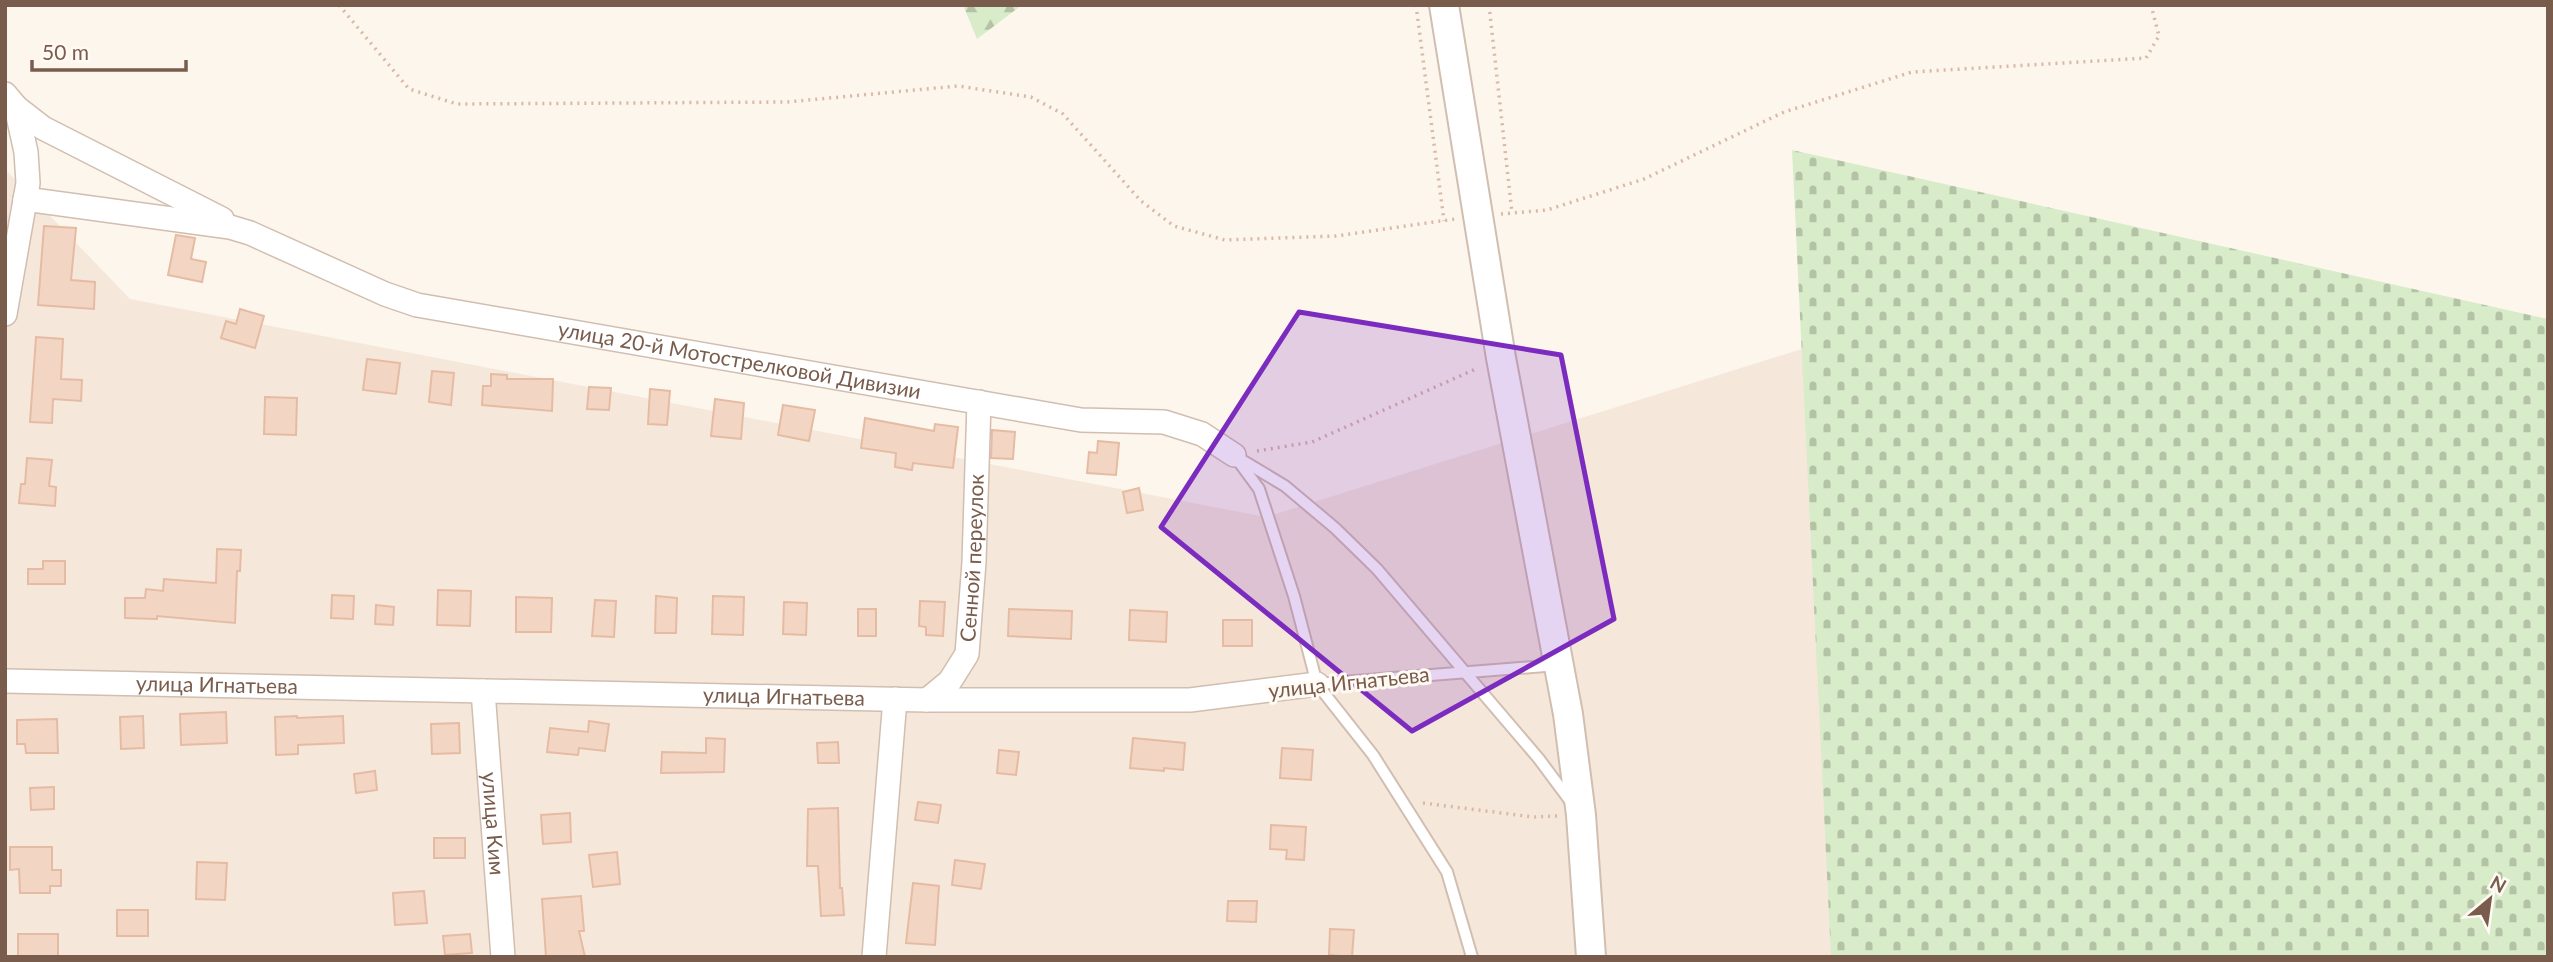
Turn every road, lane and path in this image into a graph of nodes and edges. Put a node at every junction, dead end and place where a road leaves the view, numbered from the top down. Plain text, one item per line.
1 (339, 5) edge
2 (1416, 5) edge
3 (1444, 5) edge
4 (1489, 5) edge
5 (2151, 5) edge
6 (10, 100) edge
7 (25, 199) junction
8 (1512, 213) junction
9 (1478, 216) junction
10 (1444, 221) junction
11 (250, 233) junction
12 (5, 314) edge
13 (1501, 358) junction
14 (979, 402) junction
15 (1234, 455) junction
16 (1559, 664) junction
17 (1465, 672) junction
18 (5, 681) edge
19 (1317, 684) junction
20 (484, 691) junction
21 (895, 699) junction
22 (927, 700) junction
23 (1402, 801) junction
24 (1581, 816) junction
25 (503, 957) edge
26 (874, 957) edge
27 (1472, 957) edge
28 (1591, 957) edge

1 - 10 path
2 - 10 path
3 - 9 street
4 - 8 path
5 - 8 path
6 - 7 street
6 - 11 street, улица 20-й Мотострелковой Дивизии
7 - 11 street, улица 20-й Мотострелковой Дивизии
7 - 12 street
8 - 9 path
9 - 10 path
9 - 13 street
11 - 14 street, улица 20-й Мотострелковой Дивизии
13 - 15 path
13 - 16 street
14 - 15 street, улица 20-й Мотострелковой Дивизии
14 - 22 street, Сенной переулок
15 - 17 lane
15 - 19 lane
16 - 17 lane, улица Игнатьева
16 - 24 street
17 - 19 lane, улица Игнатьева
17 - 24 lane
18 - 20 street, улица Игнатьева
19 - 22 street, улица Игнатьева
19 - 23 lane
20 - 21 street, улица Игнатьева
20 - 25 street, улица Ким
21 - 22 street, улица Игнатьева
21 - 26 street
23 - 24 path
23 - 27 lane
24 - 28 street

